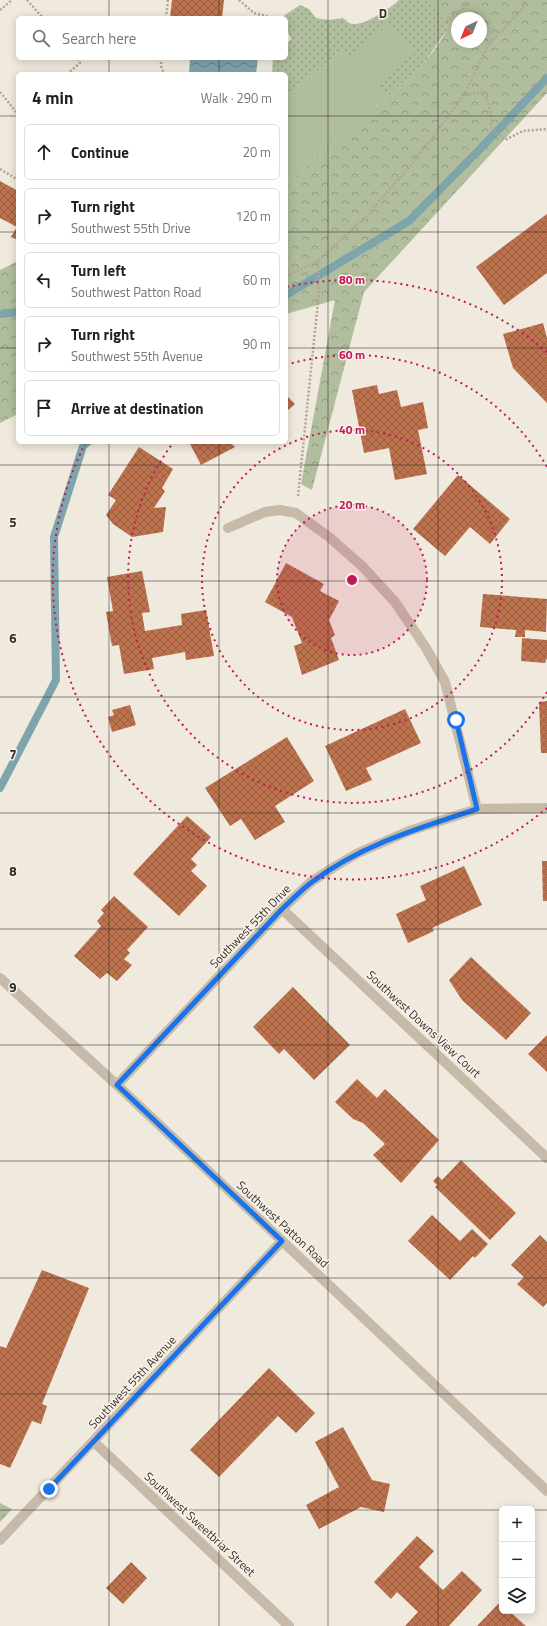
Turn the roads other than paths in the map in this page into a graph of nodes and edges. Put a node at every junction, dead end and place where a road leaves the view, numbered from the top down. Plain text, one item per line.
1 (228, 528) dead end
2 (547, 808) edge
3 (477, 809) junction
4 (282, 909) junction
5 (0, 978) edge
6 (117, 1085) junction
7 (547, 1158) edge
8 (282, 1241) junction
9 (94, 1442) junction
10 (547, 1491) edge
11 (0, 1540) edge
12 (289, 1626) edge

1 - 3 street
2 - 3 street, Southwest 55th Drive
3 - 4 street, Southwest 55th Drive
4 - 6 street, Southwest 55th Drive
4 - 7 street, Southwest Downs View Court
5 - 6 street, Southwest Patton Road
6 - 8 street, Southwest Patton Road
8 - 9 street, Southwest 55th Avenue
8 - 10 street, Southwest Patton Road
9 - 11 street, Southwest 55th Avenue
9 - 12 street, Southwest Sweetbriar Street

